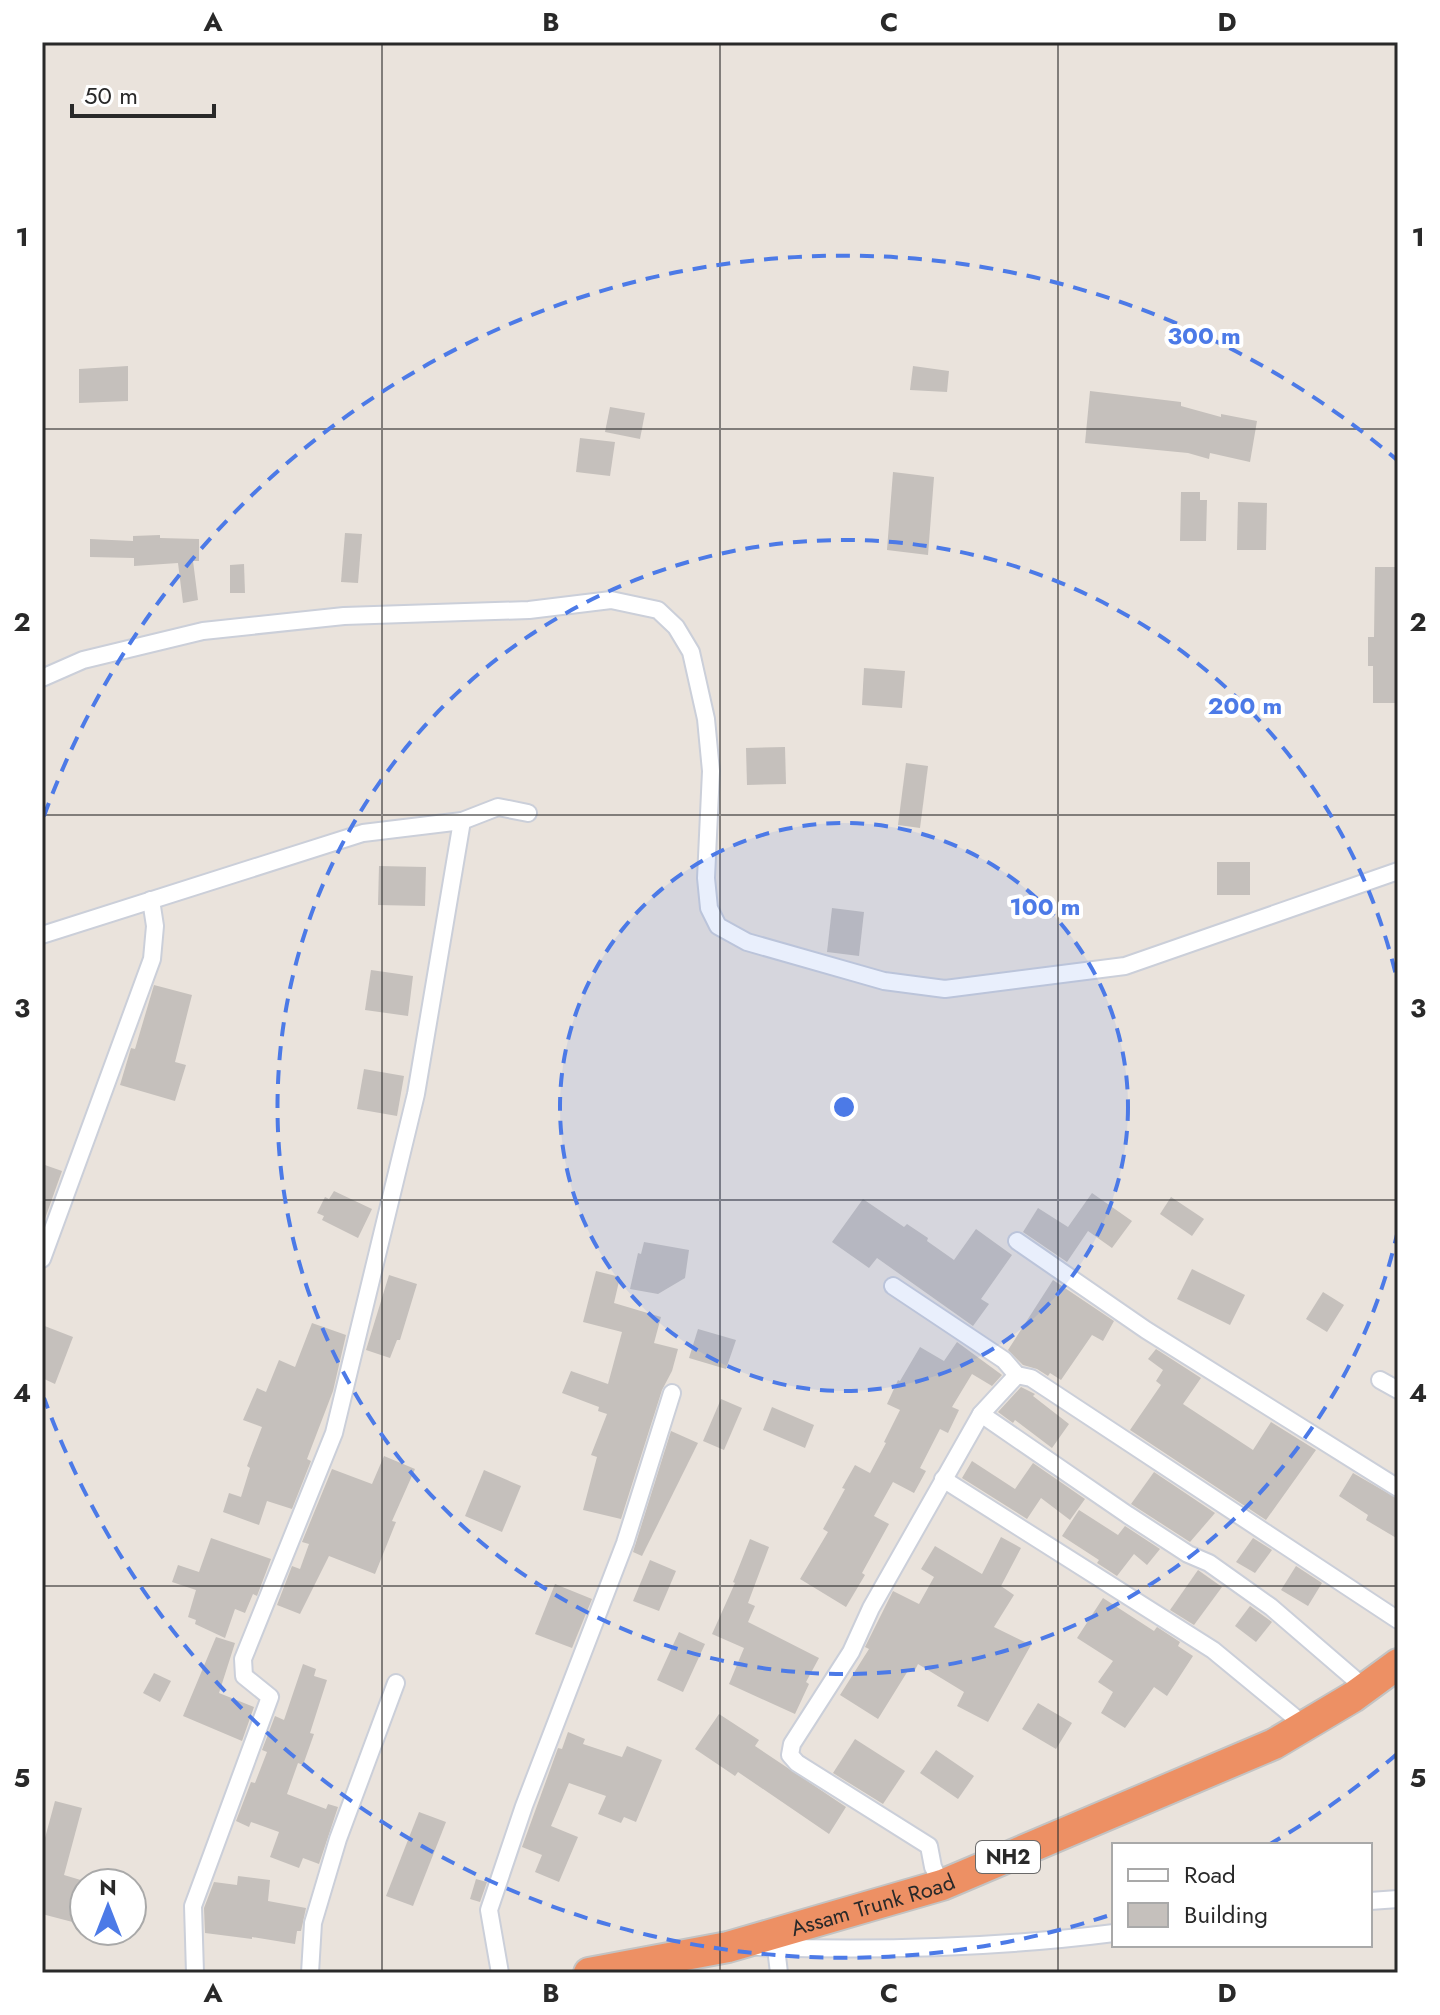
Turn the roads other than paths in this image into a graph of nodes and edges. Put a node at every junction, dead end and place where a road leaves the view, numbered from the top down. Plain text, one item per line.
1 (42, 678) edge
2 (528, 813) dead end
3 (462, 821) junction
4 (1398, 871) edge
5 (151, 900) junction
6 (42, 935) edge
7 (1017, 1241) dead end
8 (42, 1259) edge
9 (893, 1286) dead end
10 (1017, 1375) junction
11 (1380, 1380) dead end
12 (1398, 1390) edge
13 (672, 1393) dead end
14 (981, 1414) junction
15 (943, 1479) junction
16 (1398, 1488) edge
17 (1398, 1620) edge
18 (1398, 1664) edge
19 (396, 1683) dead end
20 (1365, 1688) junction
21 (1304, 1725) junction
22 (942, 1885) junction
23 (1398, 1899) edge
24 (1372, 1901) edge
25 (1112, 1933) edge
26 (728, 1947) junction
27 (776, 1948) junction
28 (195, 1973) edge
29 (310, 1973) edge
30 (500, 1973) edge
31 (589, 1973) edge
32 (779, 1973) edge

1 - 4 street
2 - 3 street
3 - 5 street
3 - 28 street
5 - 6 street
5 - 8 street
7 - 16 street
9 - 10 street
10 - 14 street
10 - 17 street
11 - 12 street
13 - 30 street
14 - 15 street
14 - 20 street
15 - 21 street
15 - 22 street
18 - 20 highway, Assam Trunk Road / NH2
19 - 29 street
20 - 21 highway, Assam Trunk Road / NH2
21 - 22 highway, Assam Trunk Road / NH2
22 - 26 highway, Assam Trunk Road / NH2
23 - 24 street
25 - 27 street
26 - 27 street
26 - 31 highway, Assam Trunk Road / NH2
27 - 32 street

